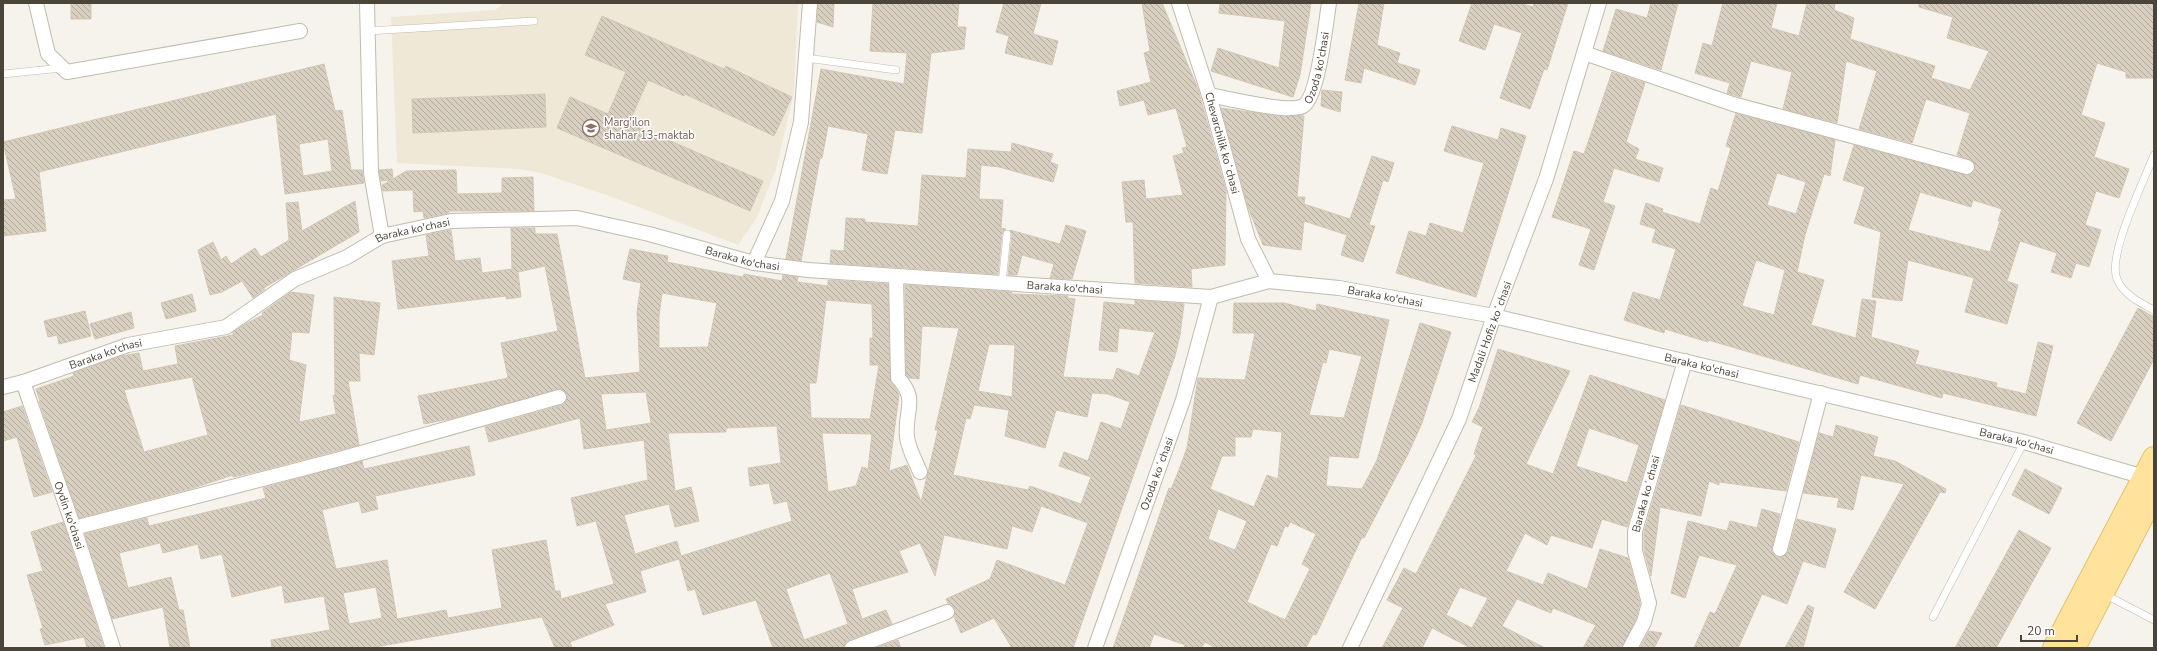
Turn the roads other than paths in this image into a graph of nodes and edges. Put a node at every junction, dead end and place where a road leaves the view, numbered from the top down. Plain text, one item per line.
1 (36, 3) edge
2 (368, 3) edge
3 (810, 3) edge
4 (1179, 3) edge
5 (1329, 3) edge
6 (1599, 3) edge
7 (534, 21) dead end
8 (300, 31) dead end
9 (368, 31) junction
10 (1584, 53) junction
11 (806, 58) junction
12 (63, 68) junction
13 (896, 70) dead end
14 (3, 74) edge
15 (1209, 95) junction
16 (2154, 155) edge
17 (1967, 167) dead end
18 (1007, 234) dead end
19 (382, 236) junction
20 (754, 264) junction
21 (896, 276) junction
22 (1269, 281) junction
23 (1002, 284) junction
24 (1211, 297) junction
25 (2154, 310) edge
26 (1494, 316) junction
27 (1685, 361) junction
28 (23, 382) junction
29 (3, 387) edge
30 (1821, 393) junction
31 (559, 397) dead end
32 (2024, 442) junction
33 (2154, 458) edge
34 (920, 472) dead end
35 (2150, 484) edge
36 (74, 528) junction
37 (1780, 549) dead end
38 (2102, 593) junction
39 (947, 612) dead end
40 (1933, 617) dead end
41 (2154, 620) edge
42 (113, 648) edge
43 (852, 648) edge
44 (1095, 648) edge
45 (1350, 648) edge
46 (1630, 648) edge
47 (2054, 648) edge
48 (2074, 648) edge

1 - 12 street
2 - 9 street
3 - 11 street
4 - 15 street, Chevarchilik koʻchasi
5 - 15 street, Ozoda ko'chasi
6 - 10 street, Madali Hofiz koʻchasi
7 - 9 lane
8 - 12 street
9 - 19 street
10 - 17 street
10 - 26 street, Madali Hofiz koʻchasi
11 - 13 lane
11 - 20 street
12 - 14 lane
15 - 22 street, Chevarchilik koʻchasi
16 - 25 lane
18 - 23 lane
19 - 20 street, Baraka ko'chasi
19 - 28 street, Baraka ko'chasi
20 - 21 street, Baraka ko'chasi
21 - 23 street, Baraka ko'chasi
21 - 34 street
22 - 24 street, Baraka ko'chasi
22 - 26 street, Baraka ko'chasi
23 - 24 street, Baraka ko'chasi
24 - 44 street, Ozoda koʻchasi
26 - 27 street, Baraka ko'chasi
26 - 45 street, Madali Hofiz koʻchasi
27 - 30 street, Baraka ko'chasi
27 - 46 street, Baraka koʻchasi
28 - 29 street, Baraka ko'chasi
28 - 36 street, Oydin ko'chasi
30 - 32 street, Baraka ko'chasi
30 - 37 street
31 - 36 street
32 - 35 street, Baraka ko'chasi
32 - 40 lane
33 - 35 main road
35 - 38 main road
35 - 47 main road
36 - 42 street, Oydin ko'chasi
38 - 41 lane
38 - 48 main road
39 - 43 street

